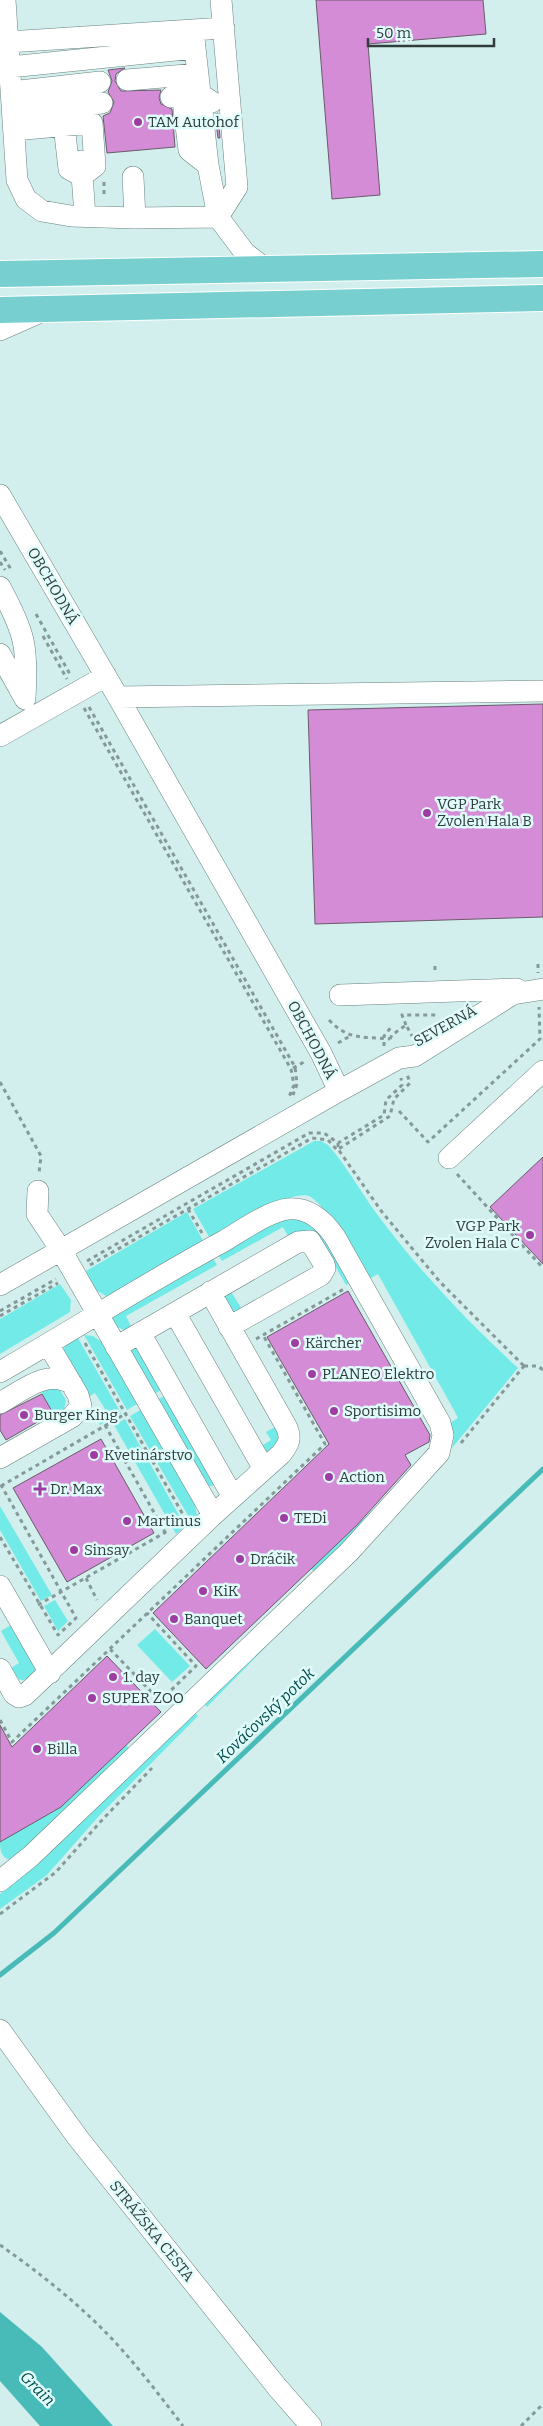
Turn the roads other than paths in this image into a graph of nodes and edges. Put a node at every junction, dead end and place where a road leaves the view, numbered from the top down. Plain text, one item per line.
1 (5, 0) edge
2 (221, 0) edge
3 (224, 28) junction
4 (194, 39) junction
5 (8, 42) junction
6 (10, 67) junction
7 (127, 80) dead end
8 (100, 82) dead end
9 (199, 84) junction
10 (171, 97) dead end
11 (102, 103) dead end
12 (13, 111) junction
13 (71, 124) junction
14 (208, 165) junction
15 (82, 176) junction
16 (133, 177) dead end
17 (85, 216) junction
18 (218, 217) junction
19 (135, 218) junction
20 (543, 264) edge
21 (267, 270) junction
22 (0, 274) edge
23 (543, 298) edge
24 (0, 310) edge
25 (46, 310) junction
26 (0, 330) edge
27 (0, 495) edge
28 (7, 582) edge
29 (0, 654) edge
30 (106, 676) junction
31 (543, 691) edge
32 (118, 697) junction
33 (24, 698) junction
34 (35, 716) junction
35 (0, 736) edge
36 (539, 989) edge
37 (340, 995) dead end
38 (543, 1071) edge
39 (339, 1091) junction
40 (445, 1159) road end
41 (38, 1191) road end
42 (61, 1250) junction
43 (0, 1285) edge
44 (210, 1292) junction
45 (174, 1313) junction
46 (97, 1314) junction
47 (230, 1327) junction
48 (140, 1333) junction
49 (48, 1344) junction
50 (116, 1346) junction
51 (0, 1372) edge
52 (72, 1384) junction
53 (0, 1403) edge
54 (0, 1458) edge
55 (264, 1469) junction
56 (233, 1497) junction
57 (213, 1515) junction
58 (0, 1586) edge
59 (0, 1669) edge
60 (50, 1673) junction
61 (0, 1881) edge
62 (0, 2030) edge
63 (311, 2426) edge

1 - 5 street
2 - 3 street
3 - 4 street
3 - 18 street
4 - 5 street
4 - 6 street
4 - 9 street
5 - 6 street
6 - 12 street
7 - 9 street
8 - 12 street
9 - 10 street
9 - 14 street
9 - 14 street
11 - 12 street
12 - 13 street
12 - 17 street
13 - 15 street
13 - 15 street
14 - 18 street
15 - 17 street
16 - 19 street
17 - 19 street
18 - 19 street
18 - 21 street
20 - 21 main road
21 - 22 main road
23 - 25 main road
24 - 25 main road
25 - 26 street
27 - 30 street, OBCHODNÁ
28 - 33 street
29 - 33 street
30 - 32 street, OBCHODNÁ
30 - 34 street
31 - 32 street
32 - 39 street, OBCHODNÁ
33 - 34 street
34 - 35 street
36 - 37 street
36 - 39 street, SEVERNÁ
38 - 40 street
39 - 42 street, OBCHODNÁ
41 - 42 street
42 - 43 street, OBCHODNÁ
42 - 46 street
44 - 45 street
44 - 47 street
44 - 47 street
45 - 48 street
45 - 55 street
46 - 49 street
46 - 50 street
46 - 61 street
47 - 55 street
48 - 50 street
48 - 56 street
49 - 51 street
49 - 52 street
50 - 57 street
52 - 53 street
52 - 54 street
55 - 56 street
56 - 57 street
57 - 60 street
58 - 60 street
59 - 60 street
62 - 63 street, STRÁŽSKA CESTA

